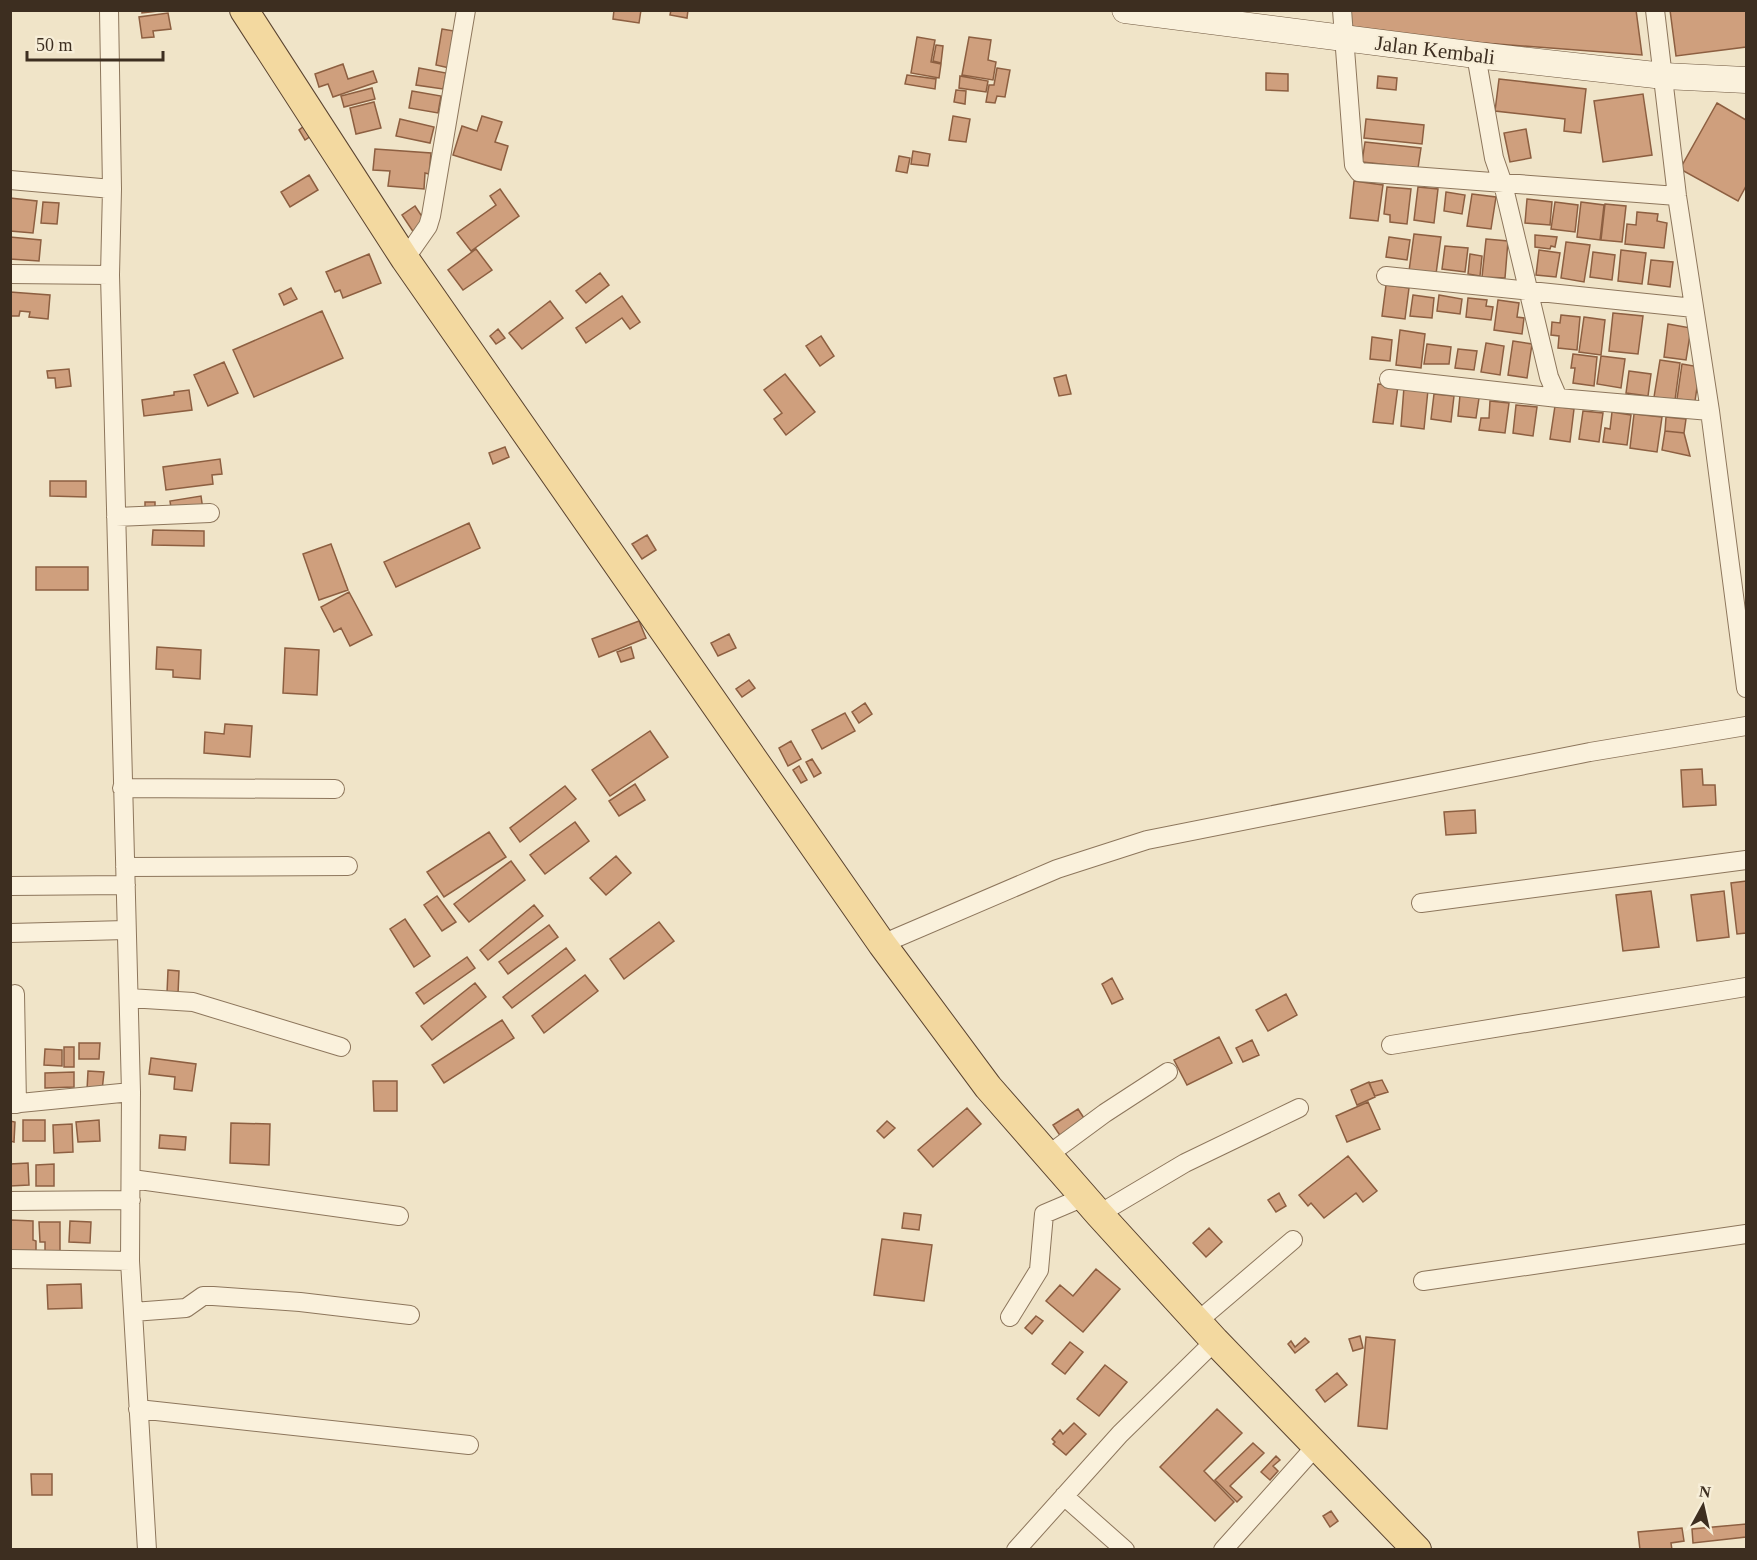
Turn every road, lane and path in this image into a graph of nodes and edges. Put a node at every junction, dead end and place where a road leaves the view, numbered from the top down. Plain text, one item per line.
1 (109, 10) edge
2 (244, 10) edge
3 (466, 10) edge
4 (1125, 10) edge
5 (1342, 10) edge
6 (1655, 10) edge
7 (1346, 39) junction
8 (1476, 55) junction
9 (1665, 76) junction
10 (1746, 80) edge
11 (10, 180) edge
12 (1503, 184) junction
13 (112, 189) junction
14 (1677, 196) junction
15 (405, 259) junction
16 (10, 274) edge
17 (110, 275) junction
18 (1386, 276) dead end
19 (1527, 292) junction
20 (1694, 308) junction
21 (1389, 379) dead end
22 (1558, 398) junction
23 (1710, 411) junction
24 (210, 513) dead end
25 (116, 517) junction
26 (1746, 688) edge
27 (1746, 726) edge
28 (122, 788) junction
29 (335, 789) dead end
30 (1746, 860) edge
31 (348, 866) dead end
32 (125, 876) junction
33 (10, 886) edge
34 (1421, 903) dead end
35 (126, 930) junction
36 (10, 933) edge
37 (882, 944) junction
38 (1746, 987) edge
39 (15, 994) dead end
40 (129, 998) junction
41 (1391, 1045) dead end
42 (342, 1047) dead end
43 (1168, 1072) dead end
44 (131, 1092) junction
45 (14, 1104) edge
46 (1299, 1108) dead end
47 (1048, 1155) junction
48 (132, 1179) junction
49 (131, 1200) junction
50 (10, 1201) edge
51 (1091, 1206) junction
52 (399, 1216) dead end
53 (1746, 1234) edge
54 (1293, 1240) dead end
55 (10, 1259) edge
56 (130, 1261) junction
57 (1423, 1281) dead end
58 (133, 1312) junction
59 (410, 1315) dead end
60 (1010, 1317) dead end
61 (1206, 1331) junction
62 (138, 1409) junction
63 (469, 1445) dead end
64 (1316, 1446) junction
65 (1064, 1496) junction
66 (147, 1550) edge
67 (1016, 1550) edge
68 (1125, 1550) edge
69 (1223, 1550) edge
70 (1417, 1550) edge

1 - 13 street
2 - 15 main road
3 - 15 street
4 - 7 street, Jalan Kembali
5 - 7 street
6 - 9 street
7 - 8 street, Jalan Kembali
7 - 12 street
8 - 9 street, Jalan Kembali
8 - 12 street
9 - 10 street, Jalan Kembali
9 - 14 street
11 - 13 street
12 - 14 street
12 - 19 street
13 - 17 street
14 - 20 street
15 - 37 main road
16 - 17 street
17 - 25 street
18 - 19 street
19 - 20 street
19 - 22 street
20 - 23 street
21 - 22 street
22 - 23 street
23 - 26 street
24 - 25 street
25 - 28 street
27 - 37 street
28 - 29 street
28 - 32 street
30 - 34 street
31 - 32 street
32 - 33 street
32 - 35 street
35 - 36 street
35 - 40 street
37 - 47 main road
38 - 41 street
39 - 45 street
40 - 42 street
40 - 44 street
43 - 47 street
44 - 45 street
44 - 48 street
46 - 51 street
47 - 51 main road
48 - 49 street
48 - 52 street
49 - 50 street
49 - 56 street
51 - 60 street
51 - 61 main road
53 - 57 street
54 - 61 street
55 - 56 street
56 - 58 street
58 - 59 street
58 - 62 street
61 - 64 main road
61 - 65 street
62 - 63 street
62 - 66 street
64 - 69 street
64 - 70 main road
65 - 67 street
65 - 68 street

